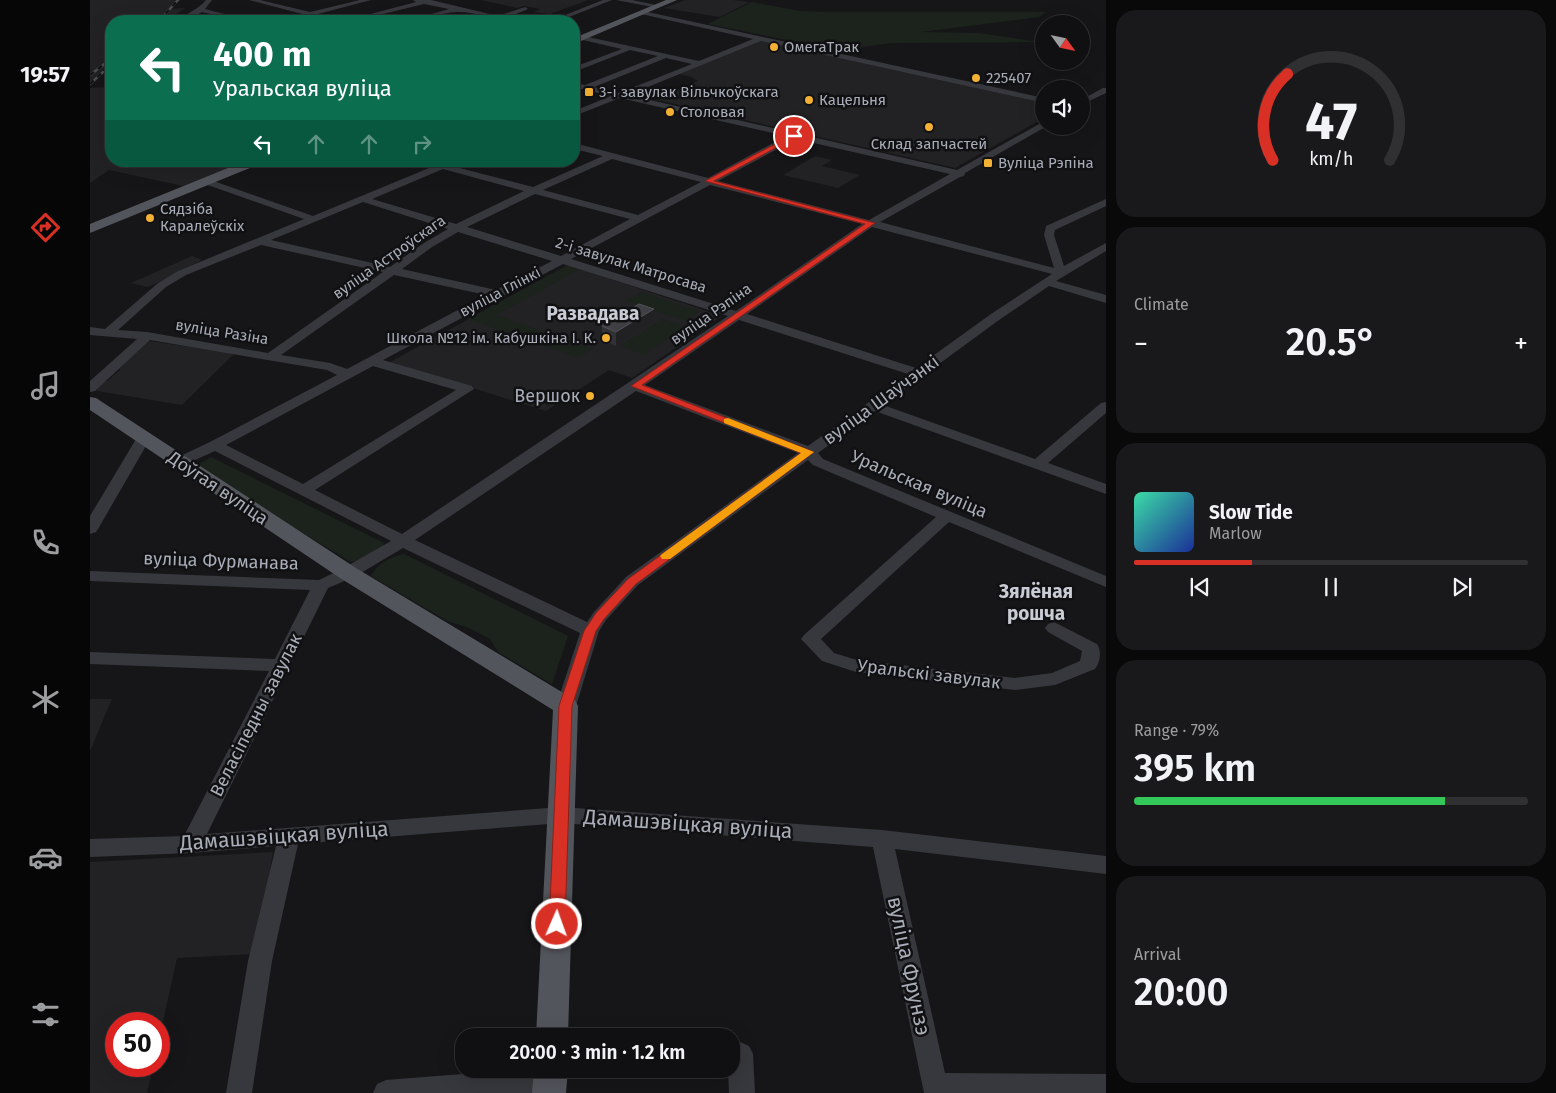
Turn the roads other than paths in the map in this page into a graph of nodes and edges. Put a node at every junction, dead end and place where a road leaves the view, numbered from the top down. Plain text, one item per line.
1 (209, 0) edge
2 (252, 0) edge
3 (331, 0) edge
4 (368, 0) edge
5 (416, 0) edge
6 (608, 0) edge
7 (619, 0) edge
8 (673, 0) edge
9 (427, 1) edge
10 (350, 4) junction
11 (658, 6) junction
12 (525, 8) dead end
13 (458, 9) junction
14 (201, 10) junction
15 (643, 12) junction
16 (310, 14) junction
17 (191, 15) edge
18 (222, 15) edge
19 (314, 15) edge
20 (371, 15) edge
21 (434, 15) edge
22 (484, 15) edge
23 (505, 15) edge
24 (569, 15) edge
25 (580, 36) edge
26 (762, 38) junction
27 (580, 39) edge
28 (630, 48) junction
29 (665, 56) junction
30 (699, 64) junction
31 (580, 68) edge
32 (580, 86) edge
33 (586, 88) junction
34 (1106, 90) edge
35 (619, 96) junction
36 (1090, 98) edge
37 (1035, 99) edge
38 (580, 111) edge
39 (1035, 130) edge
40 (794, 136) junction
41 (580, 148) edge
42 (611, 156) junction
43 (241, 167) edge
44 (440, 167) edge
45 (446, 167) edge
46 (961, 174) junction
47 (205, 181) junction
48 (708, 181) junction
49 (534, 190) junction
50 (363, 199) junction
51 (1106, 202) edge
52 (638, 218) junction
53 (313, 219) junction
54 (871, 223) junction
55 (90, 228) edge
56 (457, 228) junction
57 (259, 241) junction
58 (1106, 246) edge
59 (561, 260) junction
60 (394, 270) junction
61 (1061, 273) junction
62 (1046, 282) junction
63 (496, 294) junction
64 (1106, 299) edge
65 (738, 315) junction
66 (90, 331) edge
67 (108, 332) junction
68 (147, 336) junction
69 (271, 356) junction
70 (371, 361) junction
71 (918, 373) junction
72 (347, 374) junction
73 (635, 386) junction
74 (90, 388) edge
75 (90, 402) edge
76 (874, 406) junction
77 (1104, 410) edge
78 (143, 438) junction
79 (214, 446) junction
80 (809, 452) junction
81 (179, 462) junction
82 (1037, 465) junction
83 (1106, 489) edge
84 (305, 490) junction
85 (947, 516) junction
86 (90, 529) edge
87 (403, 541) junction
88 (348, 573) junction
89 (90, 576) edge
90 (1106, 582) edge
91 (321, 585) junction
92 (1054, 628) dead end
93 (590, 631) junction
94 (90, 658) edge
95 (280, 665) junction
96 (566, 706) junction
97 (561, 815) junction
98 (289, 836) junction
99 (882, 839) junction
100 (191, 844) junction
101 (90, 848) edge
102 (1106, 865) edge
103 (552, 1028) edge
104 (740, 1054) edge
105 (550, 1080) edge
106 (1106, 1086) edge
107 (936, 1089) edge
108 (239, 1093) edge
109 (386, 1093) edge
110 (742, 1093) edge

1 - 14 street
2 - 16 street
3 - 10 street
4 - 10 street
5 - 9 street
6 - 24 street
7 - 11 street
8 - 11 main road
9 - 13 street
9 - 20 street
10 - 16 street
11 - 15 main road
12 - 23 street
13 - 21 street
13 - 22 street
14 - 17 street
14 - 18 street
15 - 25 main road
15 - 26 street
16 - 19 street
26 - 30 street
26 - 37 street
27 - 28 street
28 - 29 street
28 - 31 street
29 - 30 street
29 - 33 street
30 - 35 street
32 - 33 street
33 - 35 street
34 - 36 street
35 - 38 street
35 - 40 street
39 - 46 street, вуліца Рэпіна
40 - 46 street
40 - 48 street, вуліца Глінкі
41 - 42 street
42 - 48 street
42 - 49 street, вуліца Астроўскага
43 - 47 main road
44 - 50 street
45 - 49 street
46 - 54 street, вуліца Рэпіна
47 - 53 street
47 - 55 main road
48 - 52 street, вуліца Глінкі
48 - 54 street
49 - 52 street
49 - 56 street, вуліца Астроўскага
50 - 53 street
50 - 56 street, 2-і завулак Матросава
51 - 61 street
52 - 59 street, вуліца Глінкі
53 - 57 street
54 - 61 street
54 - 65 street, вуліца Рэпіна
56 - 59 street, 2-і завулак Матросава
56 - 60 street, вуліца Астроўскага
57 - 60 street
57 - 67 street
58 - 61 street, вуліца Шаўчэнкі
59 - 63 street, вуліца Глінкі
59 - 65 street, 2-і завулак Матросава
60 - 63 street
60 - 69 street, вуліца Астроўскага
61 - 62 street, вуліца Шаўчэнкі
62 - 64 street
62 - 71 street, вуліца Шаўчэнкі
63 - 70 street, вуліца Глінкі
65 - 71 street, 2-і завулак Матросава
65 - 73 street, вуліца Рэпіна
66 - 67 street, вуліца Разіна
67 - 68 street, вуліца Разіна
68 - 69 street, вуліца Разіна
68 - 74 street
69 - 72 street, вуліца Разіна
70 - 72 street, вуліца Глінкі
70 - 84 street
71 - 76 street, вуліца Шаўчэнкі
72 - 79 street, вуліца Глінкі
73 - 80 street, Уральская вуліца
73 - 87 street, вуліца Рэпіна
75 - 78 main road, Доўгая вуліца
76 - 80 street, вуліца Шаўчэнкі
76 - 82 street
77 - 82 street
78 - 81 main road, Доўгая вуліца
78 - 86 street
79 - 81 street, вуліца Глінкі
79 - 84 street, Доўгая вуліца
80 - 85 street, Уральская вуліца
80 - 93 street, вуліца Шаўчэнкі
81 - 88 main road, Доўгая вуліца
82 - 83 street
84 - 87 street, Доўгая вуліца
85 - 90 street, Уральская вуліца
85 - 92 street, Уральскі завулак
87 - 88 street
87 - 93 street, Доўгая вуліца
88 - 91 street, вуліца Фурманава
88 - 96 main road, Доўгая вуліца
89 - 91 street, вуліца Фурманава
91 - 95 street, Веласіпедны завулак
93 - 96 street, вуліца Шаўчэнкі
94 - 95 street
95 - 100 street, Веласіпедны завулак
96 - 97 main road, вуліца Шаўчэнкі
97 - 98 street, Дамашэвіцкая вуліца
97 - 99 street, Дамашэвіцкая вуліца
97 - 103 main road, вуліца Шаўчэнкі
98 - 100 street, Дамашэвіцкая вуліца
98 - 108 street
99 - 102 street, Дамашэвіцкая вуліца
99 - 107 street, вуліца Фрунзэ
100 - 101 street, Дамашэвіцкая вуліца
104 - 110 street
105 - 109 street
106 - 107 street

